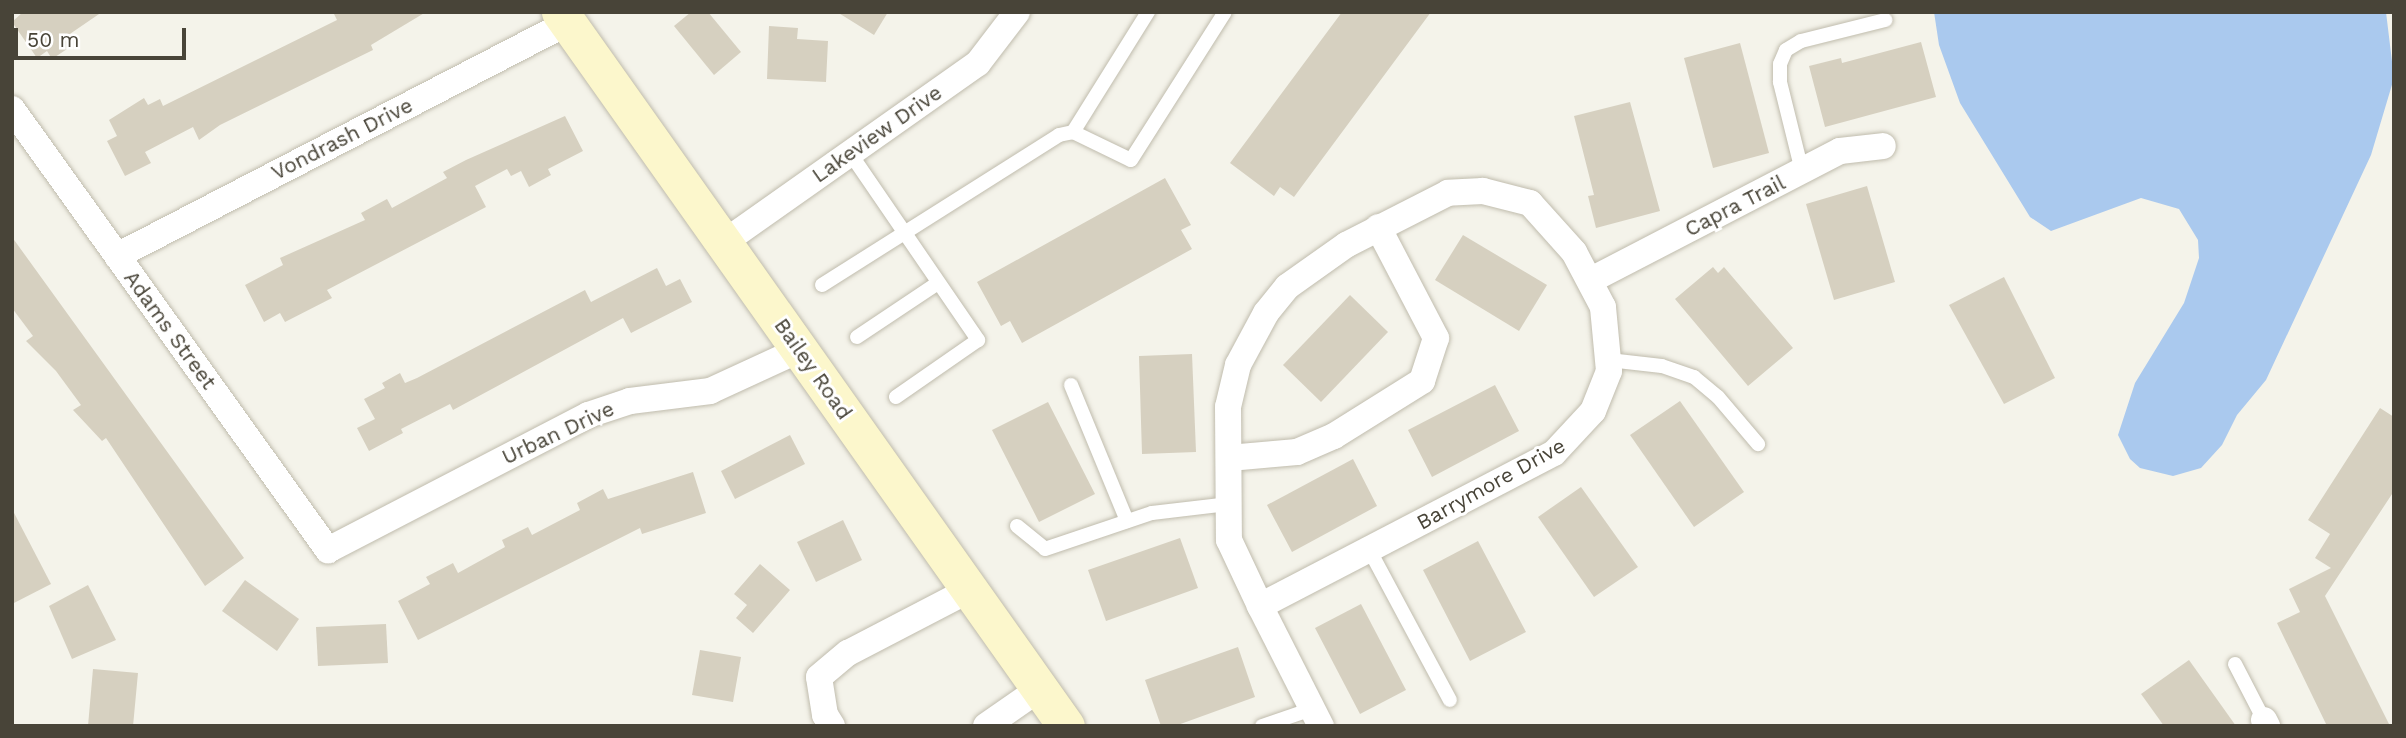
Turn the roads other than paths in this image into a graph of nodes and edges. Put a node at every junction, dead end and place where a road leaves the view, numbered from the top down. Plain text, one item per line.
1 (1017, 12) edge
2 (1148, 12) edge
3 (1226, 12) edge
4 (564, 18) edge
5 (1885, 20) dead end
6 (12, 109) edge
7 (1073, 132) junction
8 (1883, 146) dead end
9 (850, 153) junction
10 (1802, 171) junction
11 (1378, 227) junction
12 (904, 233) junction
13 (723, 243) junction
14 (117, 256) junction
15 (1591, 280) junction
16 (939, 283) junction
17 (822, 285) dead end
18 (857, 337) dead end
19 (799, 350) junction
20 (1609, 360) junction
21 (1071, 385) dead end
22 (896, 397) dead end
23 (1758, 444) dead end
24 (1228, 458) junction
25 (1229, 504) junction
26 (1127, 521) junction
27 (1017, 526) dead end
28 (328, 550) joint
29 (1370, 551) junction
30 (969, 590) junction
31 (1260, 606) junction
32 (2235, 664) dead end
33 (1039, 689) junction
34 (1450, 701) dead end
35 (1317, 717) edge
36 (2266, 723) edge
37 (832, 726) edge
38 (986, 726) edge
39 (1066, 726) edge
40 (1262, 726) edge

1 - 9 street, Lakeview Drive
2 - 7 lane
3 - 7 lane
4 - 13 street, Bailey Road
4 - 14 street, Vondrash Drive
5 - 10 lane
6 - 14 street, Adams Street
7 - 12 lane
8 - 10 street, Capra Trail
9 - 12 lane
9 - 13 street, Lakeview Drive
10 - 15 street, Capra Trail
11 - 15 street, Barrymore Drive
11 - 24 street, Barrymore Drive
11 - 24 street
12 - 16 lane
12 - 17 lane
13 - 19 street, Bailey Road
14 - 28 street, Adams Street
15 - 20 street, Barrymore Drive
16 - 18 lane
16 - 22 lane
19 - 28 street, Urban Drive
19 - 30 street, Bailey Road
20 - 23 lane
20 - 29 street, Barrymore Drive
21 - 26 lane
24 - 25 street, Barrymore Drive
25 - 26 lane
25 - 31 street, Barrymore Drive
26 - 27 lane
29 - 31 street, Barrymore Drive
29 - 34 lane
30 - 33 street, Bailey Road
30 - 37 street
31 - 35 street, Barrymore Drive
32 - 36 lane
33 - 38 street
33 - 39 street, Bailey Road
35 - 40 lane

